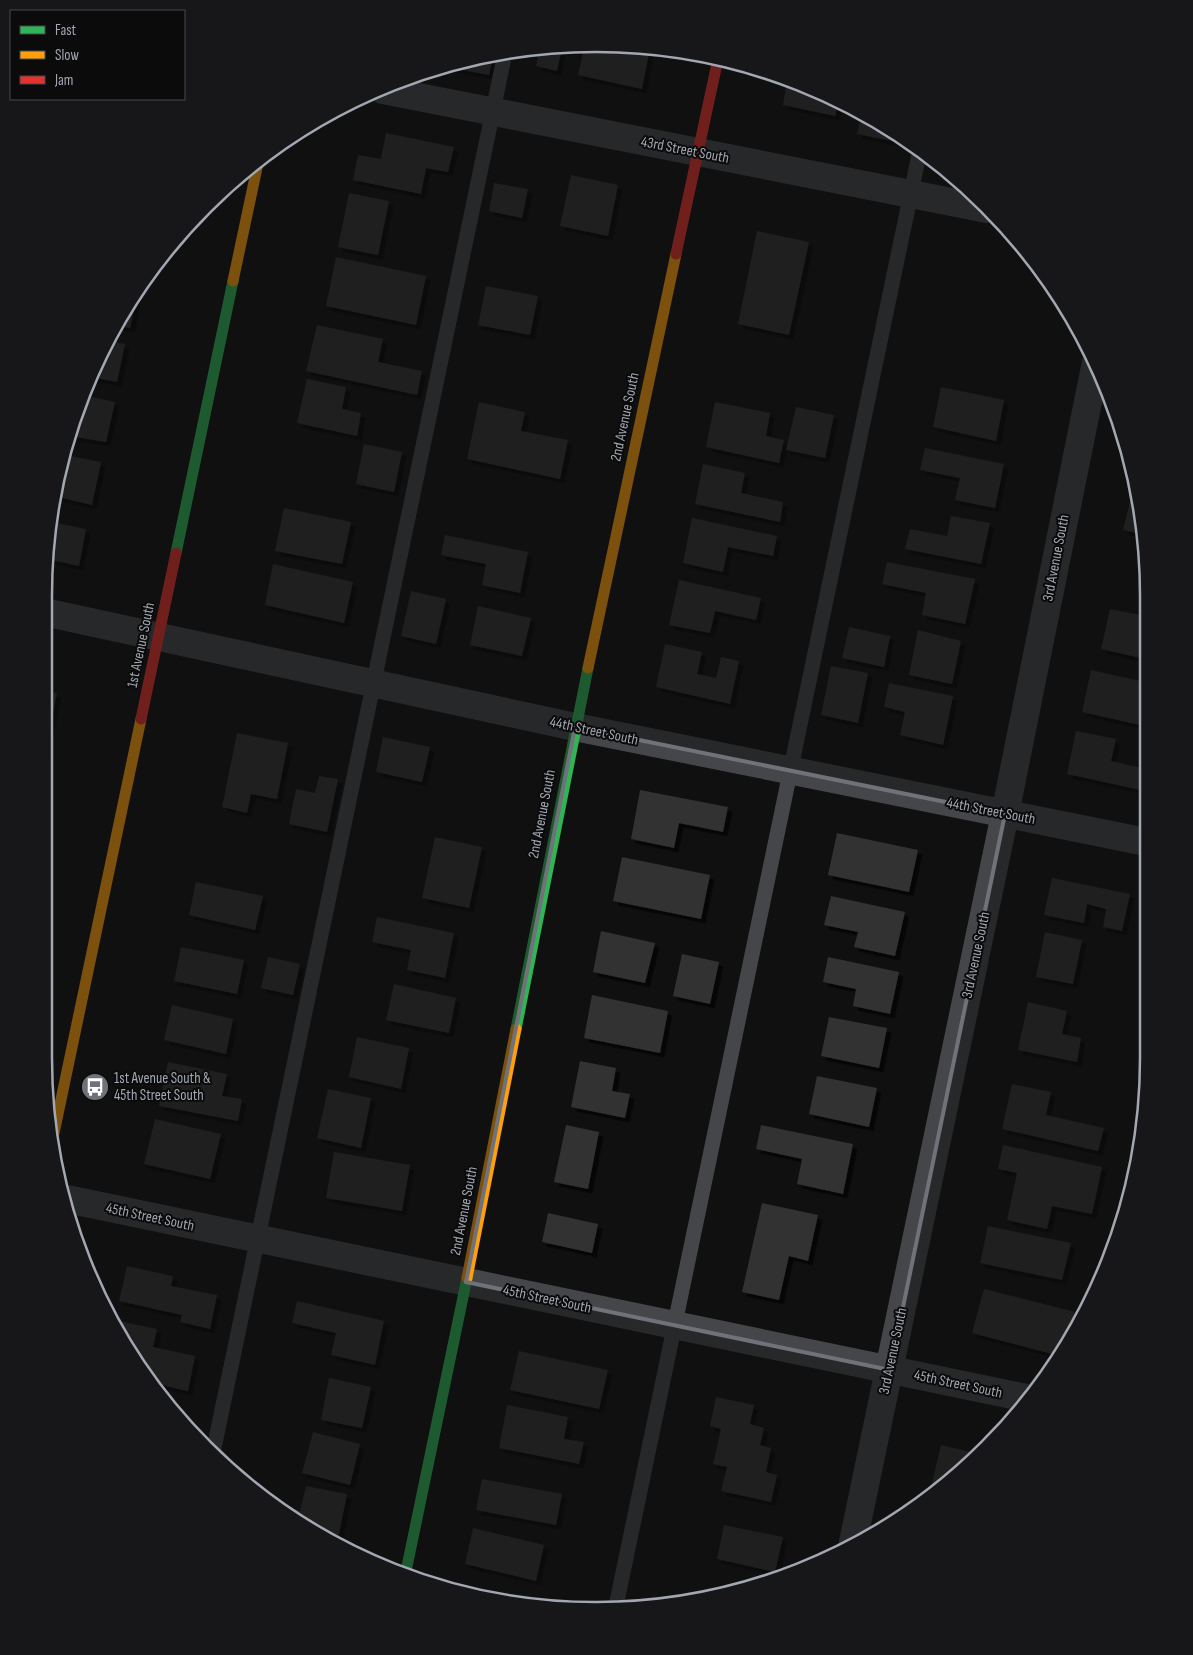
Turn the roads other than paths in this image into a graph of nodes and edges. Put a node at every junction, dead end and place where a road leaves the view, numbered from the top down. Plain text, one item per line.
1 (503, 61) edge
2 (716, 66) edge
3 (393, 92) edge
4 (493, 112) junction
5 (697, 152) junction
6 (918, 158) edge
7 (256, 173) edge
8 (911, 194) junction
9 (976, 207) edge
10 (1093, 376) edge
11 (52, 614) edge
12 (158, 637) junction
13 (374, 684) junction
14 (575, 728) junction
15 (790, 771) junction
16 (1005, 814) junction
17 (1140, 841) edge
18 (56, 1122) edge
19 (71, 1200) edge
20 (258, 1239) junction
21 (466, 1282) junction
22 (674, 1325) junction
23 (890, 1370) junction
24 (1022, 1397) edge
25 (215, 1445) edge
26 (854, 1537) edge
27 (407, 1568) edge
28 (617, 1601) edge

1 - 4 lane
2 - 5 street, 2nd Avenue South
3 - 4 street, 43rd Street South
4 - 5 street, 43rd Street South
4 - 13 lane
5 - 8 street, 43rd Street South
5 - 14 street, 2nd Avenue South
6 - 8 lane
7 - 12 street, 1st Avenue South
8 - 9 street, 43rd Street South
8 - 15 lane
10 - 16 street, 3rd Avenue South
11 - 12 street, 44th Street South
12 - 13 street, 44th Street South
12 - 18 street, 1st Avenue South
13 - 14 street, 44th Street South
13 - 20 lane
14 - 15 street, 44th Street South
14 - 21 street, 2nd Avenue South
15 - 16 street, 44th Street South
15 - 22 lane
16 - 17 street, 44th Street South
16 - 23 street, 3rd Avenue South
19 - 20 street, 45th Street South
20 - 21 street, 45th Street South
20 - 25 lane
21 - 22 street, 45th Street South
21 - 27 street, 2nd Avenue South
22 - 23 street, 45th Street South
22 - 28 lane
23 - 24 street, 45th Street South
23 - 26 street, 3rd Avenue South

